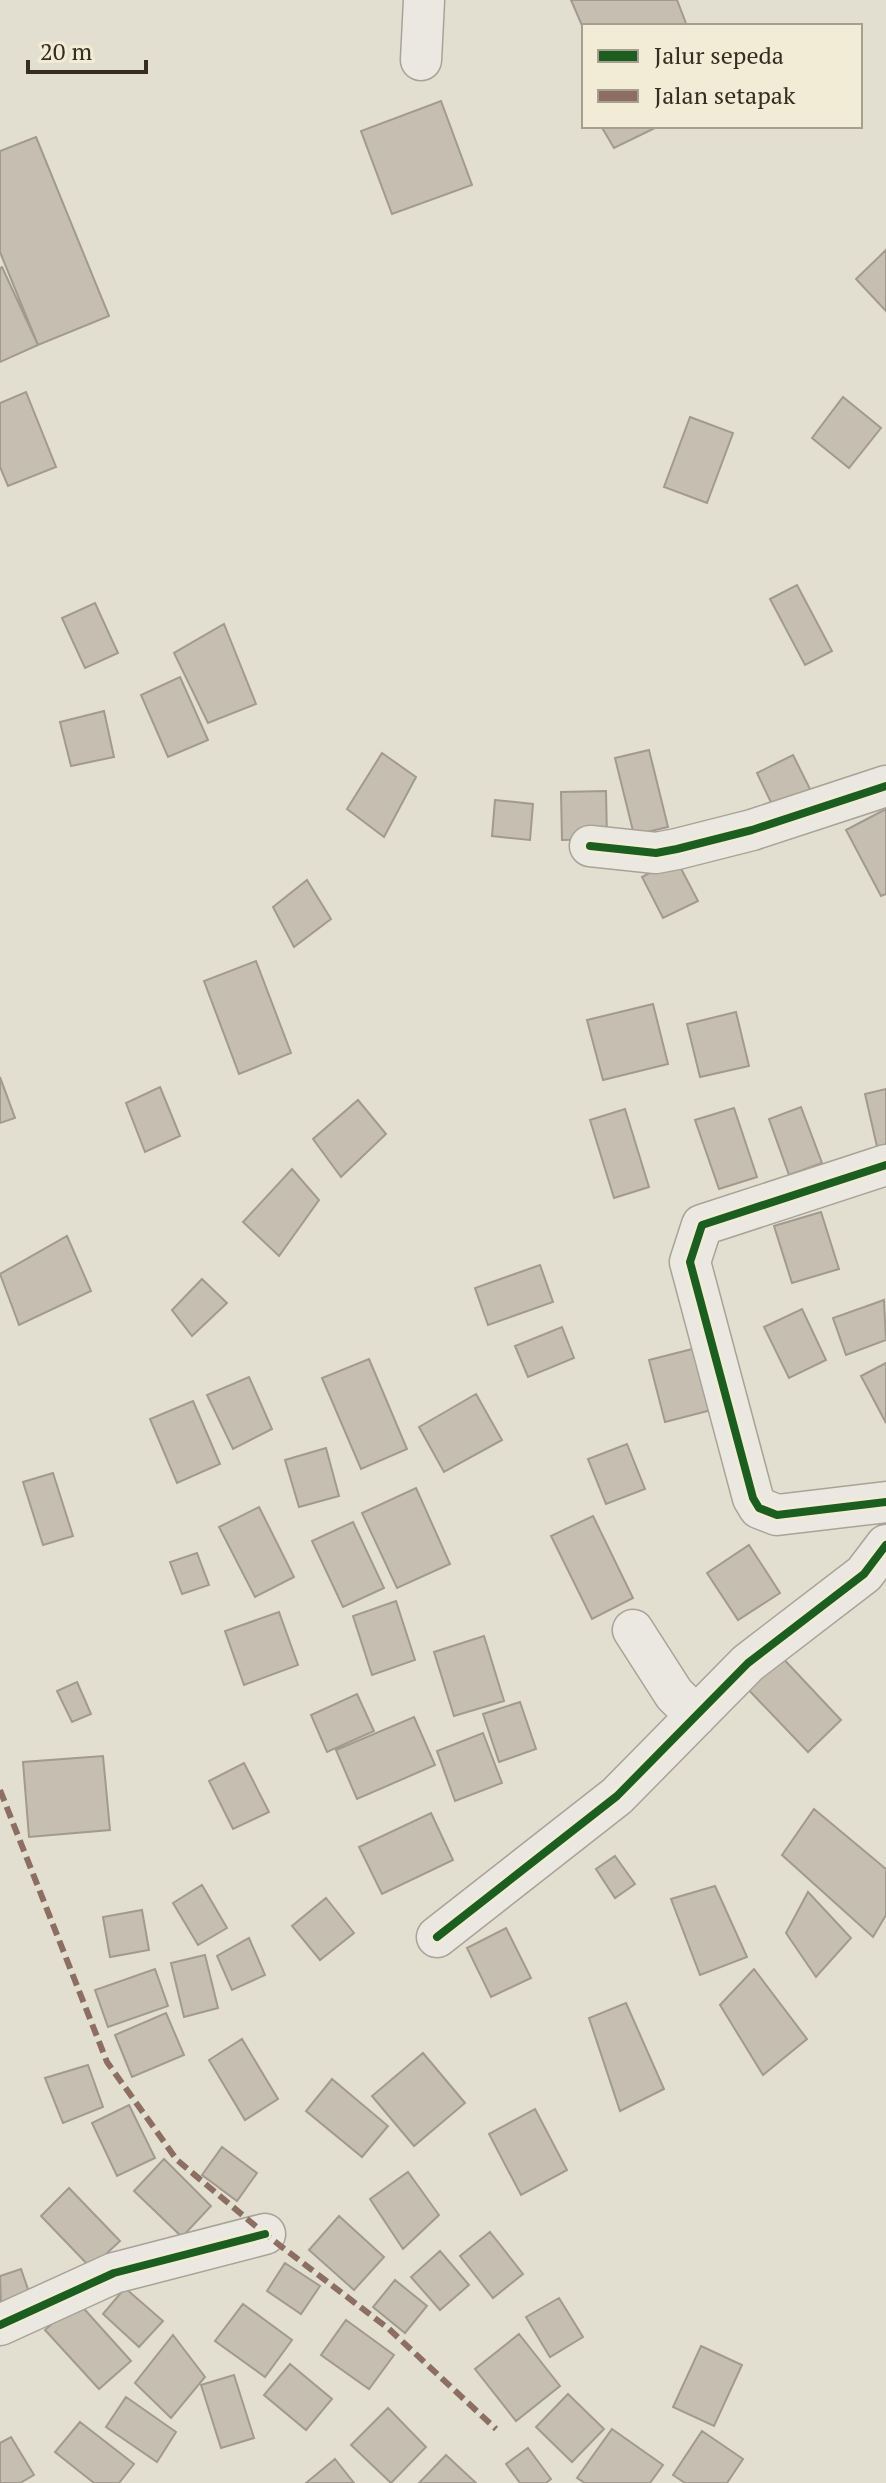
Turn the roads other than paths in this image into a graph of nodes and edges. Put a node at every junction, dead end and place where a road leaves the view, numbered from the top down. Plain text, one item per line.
1 (424, 0) edge
2 (421, 60) dead end
3 (886, 786) edge
4 (590, 846) dead end
5 (886, 1165) edge
6 (886, 1502) edge
7 (886, 1545) edge
8 (633, 1630) dead end
9 (696, 1716) junction
10 (437, 1937) dead end
11 (265, 2234) dead end
12 (0, 2325) edge

1 - 2 street
3 - 4 street
5 - 6 street
7 - 9 street
8 - 9 street
9 - 10 street
11 - 12 street

